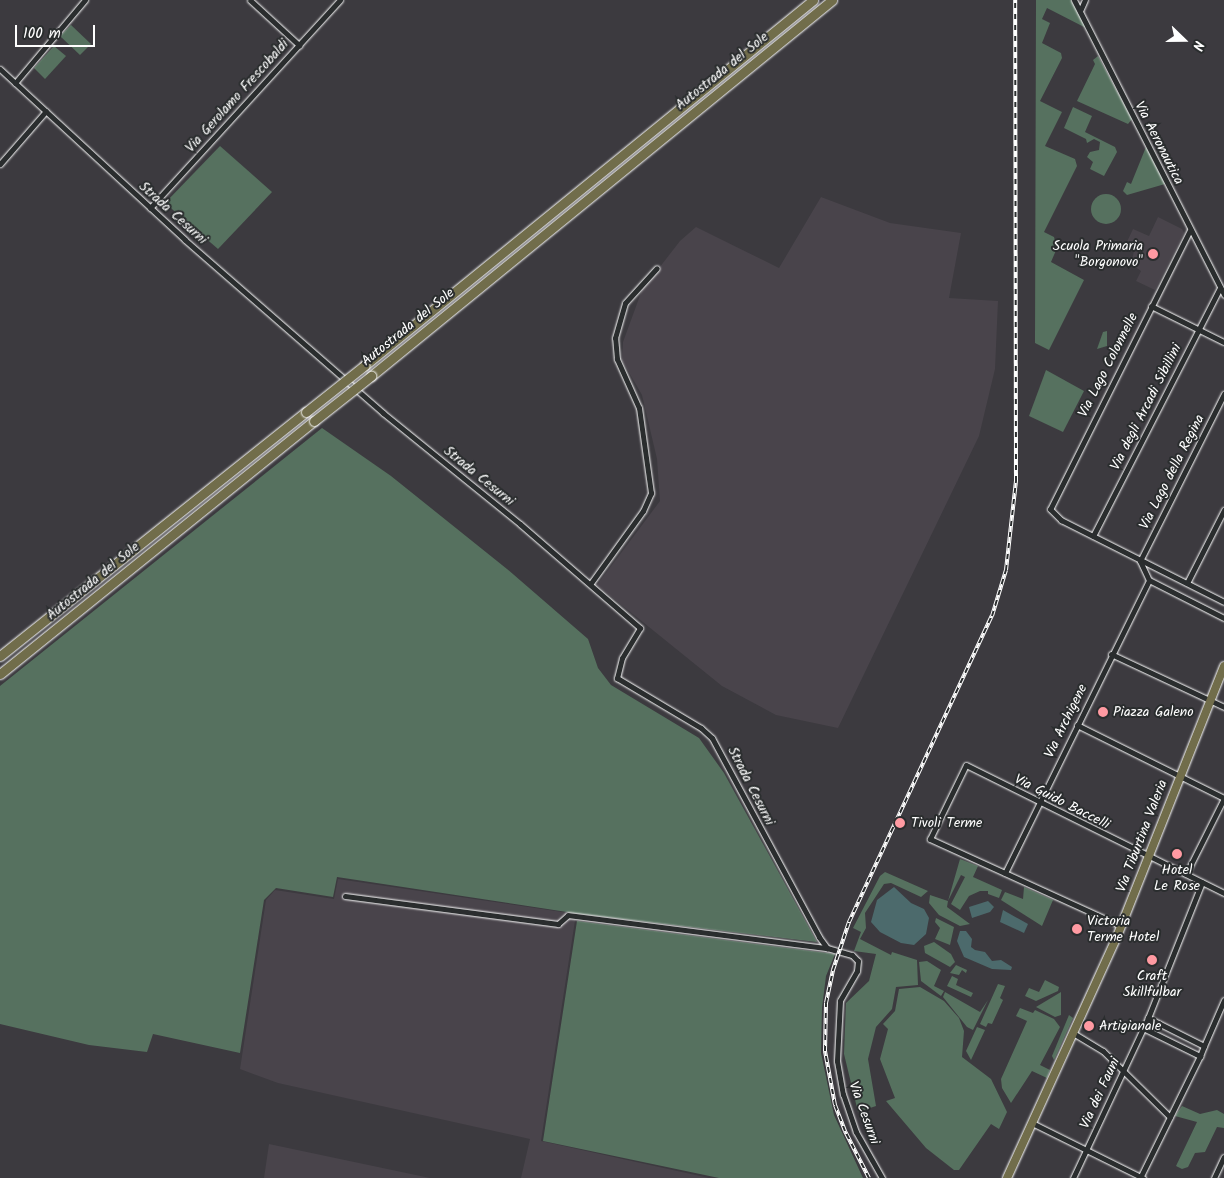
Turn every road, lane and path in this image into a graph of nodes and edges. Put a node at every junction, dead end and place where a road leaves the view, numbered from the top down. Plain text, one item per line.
1 (85, 0) edge
2 (250, 0) edge
3 (340, 0) edge
4 (814, 0) edge
5 (832, 0) edge
6 (1074, 0) edge
7 (1085, 0) edge
8 (1080, 11) junction
9 (299, 45) junction
10 (0, 69) edge
11 (15, 83) junction
12 (46, 112) junction
13 (0, 164) edge
14 (150, 208) junction
15 (1190, 230) junction
16 (657, 268) dead end
17 (1220, 288) junction
18 (1224, 295) edge
19 (1151, 306) junction
20 (1198, 329) junction
21 (1224, 342) edge
22 (1224, 394) edge
23 (1224, 510) edge
24 (1093, 536) junction
25 (1140, 561) junction
26 (1149, 580) junction
27 (591, 583) junction
28 (1187, 583) junction
29 (1224, 602) edge
30 (1224, 618) edge
31 (1112, 654) junction
32 (0, 656) edge
33 (1224, 666) edge
34 (0, 674) edge
35 (1210, 700) junction
36 (1224, 707) edge
37 (1077, 725) junction
38 (1178, 777) junction
39 (1224, 798) edge
40 (1039, 803) junction
41 (1149, 856) junction
42 (1005, 873) junction
43 (1186, 874) junction
44 (1202, 882) junction
45 (1224, 893) edge
46 (345, 896) dead end
47 (1121, 926) junction
48 (828, 948) junction
49 (1224, 1000) edge
50 (1148, 1018) junction
51 (1143, 1028) junction
52 (1073, 1033) junction
53 (1204, 1046) junction
54 (1200, 1056) junction
55 (1123, 1070) junction
56 (1170, 1117) junction
57 (1032, 1123) junction
58 (1086, 1150) junction
59 (1224, 1157) edge
60 (882, 1178) edge
61 (1007, 1178) edge
62 (1073, 1178) edge
63 (1141, 1178) edge
64 (1214, 1178) edge

1 - 11 street
2 - 9 street
3 - 9 street, Via Gerolamo Frescobaldi
4 - 32 highway, Autostrada del Sole, bridge
5 - 34 highway, Autostrada del Sole, bridge
6 - 8 street, Via Aeronautica
7 - 8 street
8 - 15 street, Via Aeronautica
9 - 14 street, Via Gerolamo Frescobaldi
10 - 11 street, Strada Cesurni
11 - 12 street, Strada Cesurni
12 - 13 street
12 - 14 street, Strada Cesurni
14 - 27 street, Strada Cesurni
15 - 17 street, Via Aeronautica
15 - 19 street, Via Lago Colonnelle
16 - 27 street
17 - 18 street, Via Aeronautica
17 - 20 street, Via degli Arcadi Sibillini
19 - 20 street
19 - 24 street, Via Lago Colonnelle
20 - 21 street
20 - 24 street, Via degli Arcadi Sibillini
22 - 25 street, Via Lago della Regina
23 - 28 street
24 - 25 street
25 - 26 street
25 - 28 street
26 - 30 street
26 - 31 street, Via Archigene
27 - 48 street, Strada Cesurni
28 - 29 street
31 - 35 street
31 - 37 street, Via Archigene
33 - 35 main road, Via Tiburtina Valeria
35 - 36 street
35 - 38 main road, Via Tiburtina Valeria
37 - 38 street
37 - 40 street, Via Archigene
38 - 39 street
38 - 41 main road, Via Tiburtina Valeria
39 - 43 street
40 - 41 street, Via Guido Baccelli
40 - 42 street, Via Archigene
40 - 42 street, Via Guido Baccelli
41 - 43 street, Via Guido Baccelli
41 - 47 main road, Via Tiburtina Valeria
42 - 47 street
43 - 44 street, Via Guido Baccelli
44 - 45 street, Via Guido Baccelli
44 - 50 street, Via dei Fauni
46 - 48 street
47 - 52 main road, Via Tiburtina Valeria
48 - 60 street, Via Cesurni
49 - 53 street
50 - 51 street, Via dei Fauni
50 - 53 street
51 - 54 street
51 - 55 street, Via dei Fauni
52 - 55 street
52 - 57 main road, Via Tiburtina Valeria
53 - 54 street
54 - 56 street
55 - 56 street
55 - 58 street, Via dei Fauni
56 - 63 street
57 - 58 street
57 - 61 main road, Via Tiburtina Valeria
58 - 62 street, Via dei Fauni
58 - 63 street
59 - 64 street

